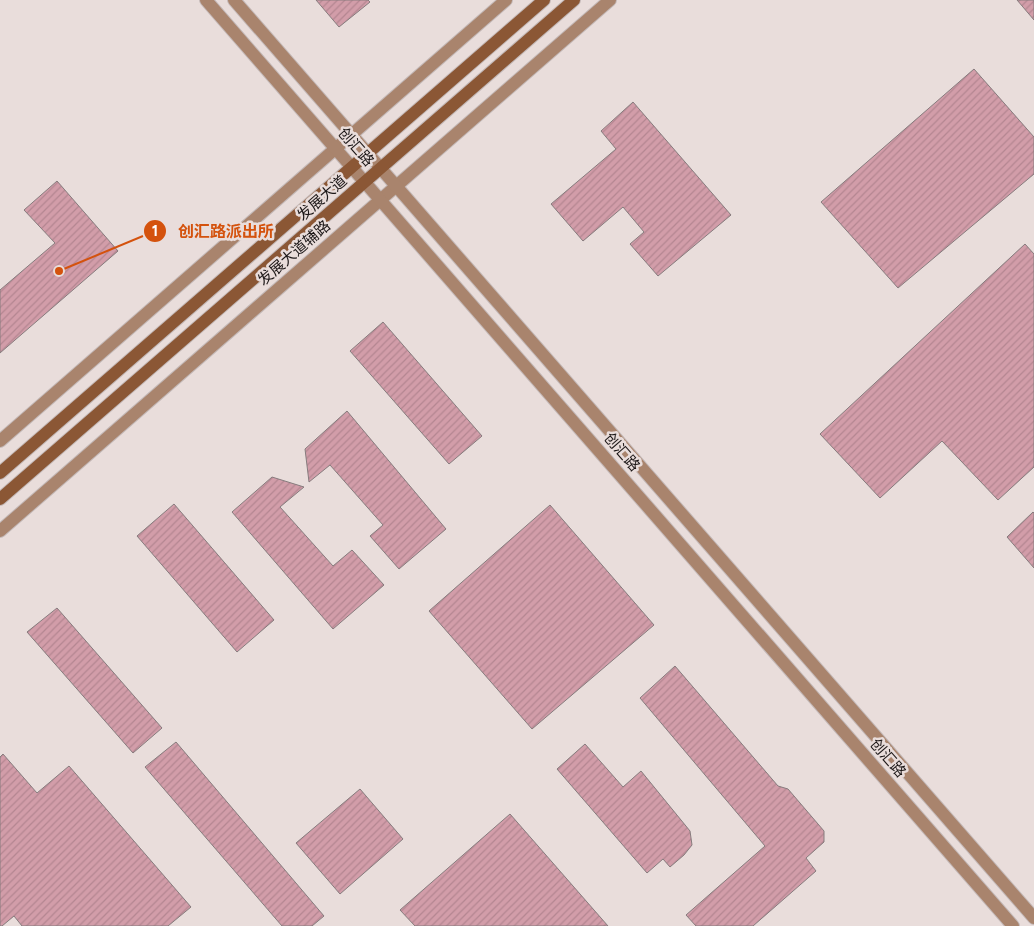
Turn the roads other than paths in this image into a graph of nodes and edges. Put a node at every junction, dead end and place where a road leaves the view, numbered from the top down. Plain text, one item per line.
1 (206, 0) edge
2 (234, 0) edge
3 (506, 0) edge
4 (544, 0) edge
5 (574, 0) edge
6 (610, 0) edge
7 (351, 135) junction
8 (335, 148) junction
9 (368, 154) junction
10 (352, 168) junction
11 (381, 169) junction
12 (366, 182) junction
13 (396, 186) junction
14 (380, 200) junction
15 (0, 440) edge
16 (0, 474) edge
17 (0, 499) edge
18 (0, 531) edge
19 (1034, 918) edge
20 (1013, 926) edge

1 - 8 street, 创汇路
2 - 7 street, 创汇路
3 - 7 street
4 - 9 main road, 发展大道
5 - 11 main road, 发展大道
6 - 13 street, 发展大道辅路
7 - 8 street
7 - 9 street, 创汇路
8 - 10 street, 创汇路
8 - 15 street
9 - 10 main road, 发展大道
9 - 11 street, 创汇路
10 - 12 street, 创汇路
10 - 16 main road, 发展大道
11 - 12 main road, 发展大道
11 - 13 street, 创汇路
12 - 14 street, 创汇路
12 - 17 main road, 发展大道
13 - 14 street, 发展大道辅路
13 - 19 street, 创汇路
14 - 18 street, 发展大道辅路
14 - 20 street, 创汇路

